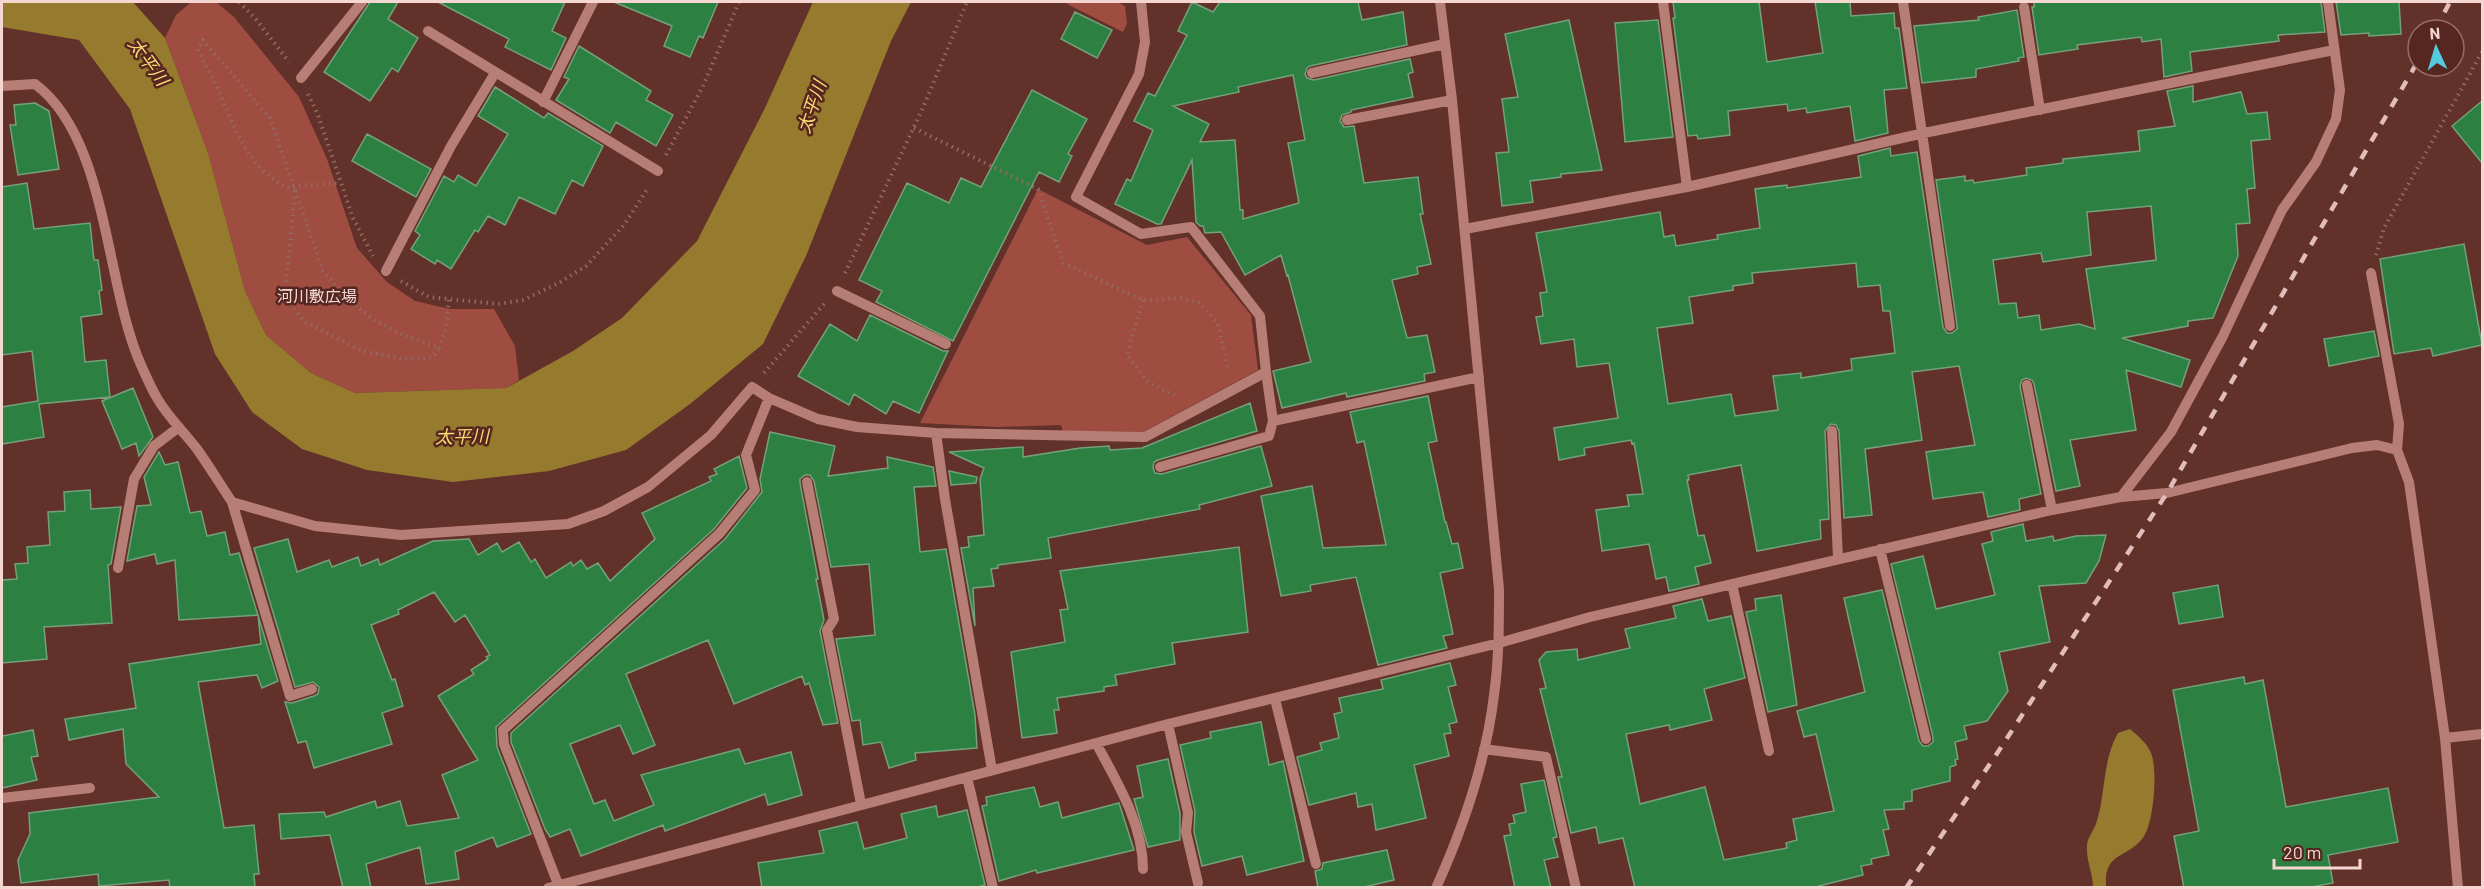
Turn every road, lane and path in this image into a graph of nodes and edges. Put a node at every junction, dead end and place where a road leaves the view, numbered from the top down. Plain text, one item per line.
1 (239, 2) edge
2 (362, 2) edge
3 (592, 2) edge
4 (739, 2) edge
5 (967, 2) edge
6 (1141, 2) edge
7 (1440, 2) edge
8 (1663, 2) edge
9 (1903, 2) edge
10 (2328, 2) edge
11 (2024, 7) dead end
12 (428, 31) dead end
13 (1445, 44) junction
14 (2334, 50) junction
15 (2482, 52) edge
16 (495, 73) junction
17 (1312, 73) dead end
18 (301, 78) junction
19 (2, 86) edge
20 (1452, 100) junction
21 (543, 102) junction
22 (2040, 110) junction
23 (1347, 120) dead end
24 (914, 128) junction
25 (1924, 133) junction
26 (658, 171) junction
27 (341, 183) junction
28 (1687, 187) junction
29 (294, 188) junction
30 (1465, 229) junction
31 (386, 271) junction
32 (2371, 273) joint
33 (837, 291) junction
34 (449, 299) junction
35 (1143, 300) junction
36 (1950, 326) dead end
37 (946, 344) dead end
38 (439, 348) junction
39 (1266, 372) junction
40 (1219, 377) dead end
41 (1479, 377) junction
42 (2027, 385) dead end
43 (752, 387) junction
44 (1189, 393) dead end
45 (769, 398) junction
46 (1273, 421) junction
47 (179, 427) junction
48 (1832, 431) dead end
49 (936, 433) junction
50 (2397, 450) junction
51 (1160, 467) dead end
52 (807, 482) dead end
53 (2121, 497) junction
54 (232, 502) junction
55 (2052, 510) junction
56 (1880, 549) junction
57 (1838, 558) junction
58 (118, 568) dead end
59 (1732, 584) junction
60 (1499, 643) junction
61 (312, 689) dead end
62 (1275, 699) junction
63 (1168, 724) junction
64 (2482, 734) edge
65 (2445, 738) junction
66 (1926, 739) dead end
67 (1096, 743) junction
68 (1484, 749) junction
69 (1769, 751) dead end
70 (992, 770) junction
71 (968, 777) junction
72 (90, 788) dead end
73 (2, 798) edge
74 (861, 804) junction
75 (1316, 864) dead end
76 (1143, 868) dead end
77 (1198, 883) dead end
78 (553, 886) edge
79 (993, 888) edge
80 (1436, 888) edge
81 (1576, 888) edge
82 (2457, 888) edge

1 - 18 path
2 - 18 street
3 - 21 street
4 - 26 path
5 - 24 path
6 - 39 street
7 - 13 street
8 - 28 street
9 - 25 street
10 - 14 street
11 - 22 street
12 - 16 street
13 - 17 street
13 - 20 street
14 - 22 street
14 - 53 street
15 - 32 path
16 - 21 street
16 - 31 street
18 - 27 path
19 - 47 street
20 - 23 street
20 - 30 street
21 - 26 street
22 - 25 street
24 - 33 path
24 - 35 path
25 - 28 street
25 - 36 street
26 - 34 path
27 - 29 path
27 - 31 path
28 - 30 street
29 - 29 path
29 - 38 path
29 - 38 path
30 - 41 street
31 - 34 path
32 - 50 street
33 - 37 street
33 - 43 path
34 - 38 path
35 - 40 path
35 - 44 path
39 - 46 street
39 - 49 street
41 - 46 street
41 - 60 street
42 - 55 street
43 - 45 street
43 - 54 street
45 - 49 street
45 - 78 street
46 - 51 street
47 - 54 street
47 - 58 street
48 - 57 street
49 - 70 street
50 - 53 street
50 - 65 street
52 - 74 street
53 - 55 street
54 - 61 street
55 - 56 street
56 - 57 street
56 - 66 street
57 - 59 street
59 - 60 street
59 - 69 street
60 - 62 street
60 - 68 street
62 - 63 street
62 - 75 street
63 - 67 street
63 - 77 street
64 - 65 street
65 - 82 street
67 - 70 street
67 - 76 street
68 - 80 street
68 - 81 street
70 - 71 street
71 - 74 street
71 - 79 street
72 - 73 street
74 - 78 street

